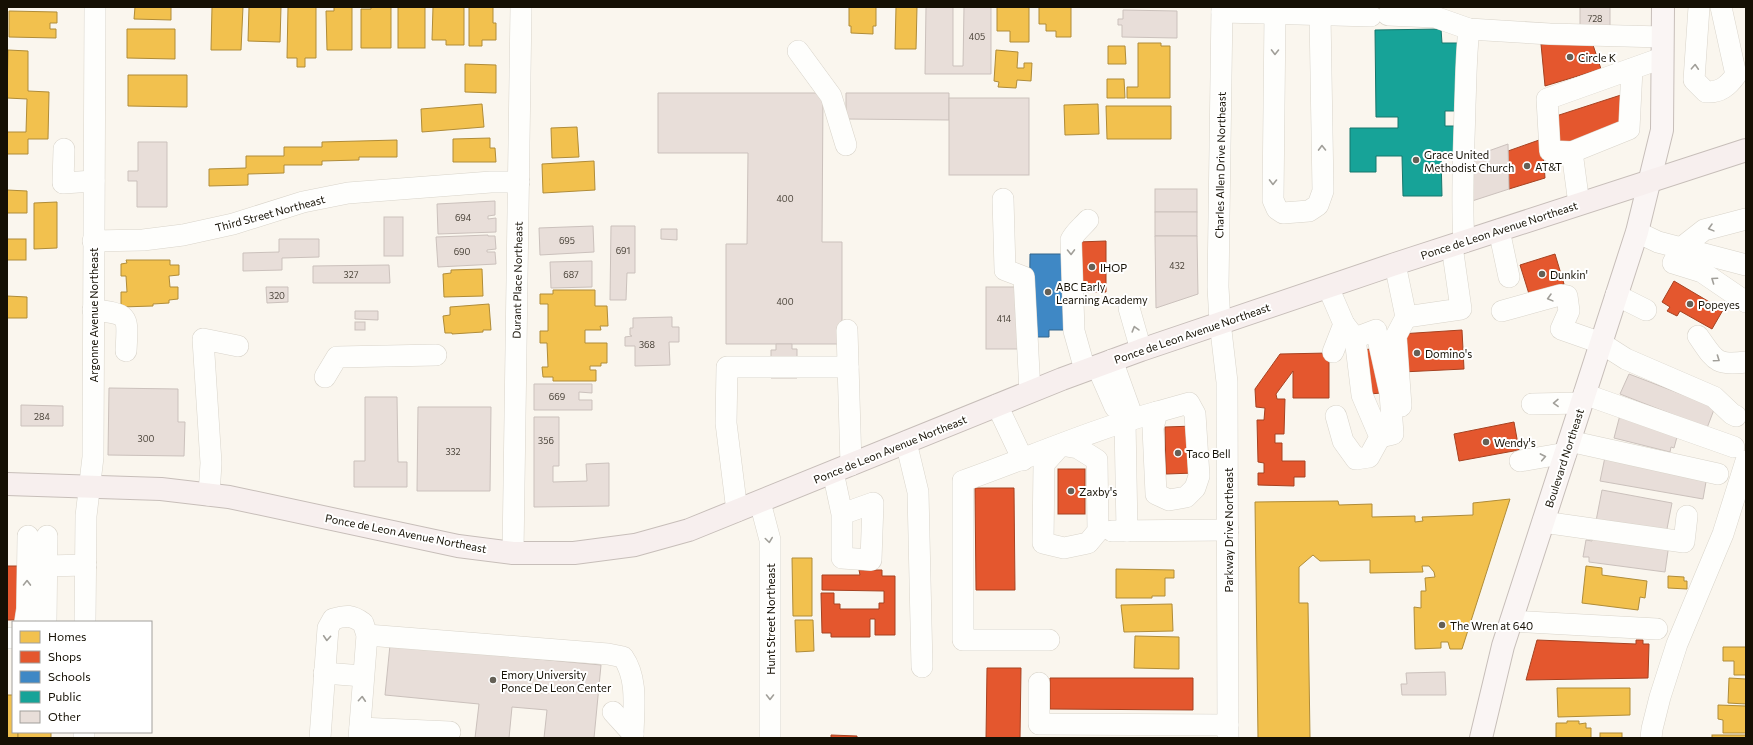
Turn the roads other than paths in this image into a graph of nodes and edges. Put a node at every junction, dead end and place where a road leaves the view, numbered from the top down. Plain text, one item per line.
1 (95, 7) edge
2 (521, 7) edge
3 (1662, 7) edge
4 (1699, 7) edge
5 (1721, 7) edge
6 (1222, 9) edge
7 (1275, 13) junction
8 (1443, 13) edge
9 (1320, 14) junction
10 (1393, 14) edge
11 (1469, 29) junction
12 (1662, 36) junction
13 (798, 51) dead end
14 (1662, 58) junction
15 (1632, 69) junction
16 (846, 145) dead end
17 (64, 148) dead end
18 (1746, 150) edge
19 (1572, 152) junction
20 (1651, 180) junction
21 (94, 181) junction
22 (519, 182) junction
23 (1003, 199) dead end
24 (1579, 204) junction
25 (1746, 219) edge
26 (1088, 220) dead end
27 (1499, 230) junction
28 (1637, 232) junction
29 (94, 240) junction
30 (1458, 244) junction
31 (1677, 256) junction
32 (1395, 264) junction
33 (1746, 264) edge
34 (1509, 277) dead end
35 (1328, 286) junction
36 (1616, 295) junction
37 (1746, 302) edge
38 (1129, 308) dead end
39 (93, 310) junction
40 (1646, 310) dead end
41 (1502, 311) dead end
42 (1406, 317) junction
43 (1220, 322) junction
44 (847, 330) dead end
45 (1350, 331) junction
46 (1698, 336) dead end
47 (1601, 343) junction
48 (238, 346) dead end
49 (1141, 350) junction
50 (126, 351) dead end
51 (1333, 352) dead end
52 (436, 355) dead end
53 (1746, 362) edge
54 (1098, 365) junction
55 (848, 368) junction
56 (325, 378) dead end
57 (1030, 392) junction
58 (1583, 398) junction
59 (1532, 404) dead end
60 (997, 405) junction
61 (1401, 406) dead end
62 (1157, 412) junction
63 (1227, 412) junction
64 (1195, 414) junction
65 (1336, 416) dead end
66 (1736, 416) dead end
67 (1125, 421) junction
68 (1380, 437) junction
69 (906, 442) junction
70 (1061, 445) junction
71 (1567, 447) junction
72 (1740, 454) edge
73 (1023, 460) junction
74 (1520, 461) dead end
75 (842, 469) junction
76 (1718, 474) dead end
77 (7, 484) edge
78 (90, 486) junction
79 (209, 495) junction
80 (760, 502) junction
81 (737, 511) junction
82 (842, 514) dead end
83 (1687, 516) dead end
84 (1543, 522) junction
85 (1228, 530) junction
86 (1098, 531) junction
87 (1127, 531) junction
88 (513, 553) junction
89 (86, 565) junction
90 (47, 566) junction
91 (25, 621) edge
92 (46, 621) edge
93 (85, 621) edge
94 (1512, 621) junction
95 (1657, 629) dead end
96 (367, 635) junction
97 (1048, 640) dead end
98 (922, 667) dead end
99 (324, 673) junction
100 (363, 676) junction
101 (1039, 683) dead end
102 (633, 685) junction
103 (1228, 731) edge
104 (450, 732) dead end
105 (360, 733) edge
106 (633, 736) edge
107 (320, 738) edge
108 (770, 738) edge
109 (1481, 738) edge
110 (1651, 738) edge

1 - 21 street, Argonne Avenue Northeast
2 - 22 street, Durant Place Northeast
3 - 12 main road, Boulevard Northeast
5 -> 4 street
6 - 7 street
6 - 43 street, Charles Allen Drive Northeast
7 - 9 street
7 -> 9 street
8 - 10 street
8 - 11 street
9 - 10 street
11 - 12 street
11 - 30 street
12 - 14 main road, Boulevard Northeast
13 - 16 street
14 - 15 street
14 - 20 main road, Boulevard Northeast
15 - 19 street
15 - 19 street
17 - 21 street
18 - 20 highway, Ponce de Leon Avenue Northeast
19 - 24 street
20 - 24 highway, Ponce de Leon Avenue Northeast
20 - 28 main road, Boulevard Northeast
21 - 29 street, Argonne Avenue Northeast
22 - 29 street, Third Street Northeast
22 - 88 street, Durant Place Northeast
23 - 57 street
24 - 27 highway, Ponce de Leon Avenue Northeast
25 -> 31 street
26 -> 54 street
27 - 30 highway, Ponce de Leon Avenue Northeast
27 - 34 street
28 - 31 street
28 - 36 main road, Boulevard Northeast
29 - 39 street, Argonne Avenue Northeast
30 - 32 highway, Ponce de Leon Avenue Northeast
30 - 42 street
31 - 33 street
37 -> 31 street
32 - 35 highway, Ponce de Leon Avenue Northeast
32 - 42 street
35 - 43 highway, Ponce de Leon Avenue Northeast
35 - 45 street
36 - 40 street
36 - 47 main road, Boulevard Northeast
49 -> 38 street
39 - 50 street
39 - 78 street, Argonne Avenue Northeast
47 -> 41 street
42 - 61 street
43 - 49 highway, Ponce de Leon Avenue Northeast
43 - 63 street, Parkway Drive Northeast
44 - 55 street
45 - 51 street
45 - 68 street
45 - 68 street
46 -> 53 street
47 - 58 main road, Boulevard Northeast
47 - 66 street
48 - 79 street
49 - 54 highway, Ponce de Leon Avenue Northeast
52 - 56 street
54 - 57 highway, Ponce de Leon Avenue Northeast
54 - 67 street
55 - 75 street
55 - 81 street
57 - 60 highway, Ponce de Leon Avenue Northeast
58 -> 59 street
58 - 71 main road, Boulevard Northeast
58 - 72 street
60 - 69 highway, Ponce de Leon Avenue Northeast
60 - 73 street
62 - 64 street
62 - 64 street
62 - 67 street
63 - 64 street
63 - 85 street, Parkway Drive Northeast
65 - 68 street
67 - 70 street
67 - 87 street
69 - 75 highway, Ponce de Leon Avenue Northeast
69 - 98 street
70 - 73 street
70 - 86 street
70 - 86 street
74 -> 71 street
71 - 76 street
71 - 84 main road, Boulevard Northeast
72 - 110 street
73 - 97 street
75 - 80 highway, Ponce de Leon Avenue Northeast
75 - 82 street
77 - 78 highway, Ponce de Leon Avenue Northeast
78 - 79 highway, Ponce de Leon Avenue Northeast
78 - 89 street, Argonne Avenue Northeast
79 - 88 highway, Ponce de Leon Avenue Northeast
80 - 81 highway, Ponce de Leon Avenue Northeast
80 -> 108 street, Hunt Street Northeast
81 - 88 highway, Ponce de Leon Avenue Northeast
83 - 84 street
84 - 94 main road, Boulevard Northeast
85 - 87 street
85 - 103 street, Parkway Drive Northeast
86 - 87 street
89 - 90 street
89 - 93 street, Argonne Avenue Northeast
91 -> 90 street
90 - 92 street
94 - 95 street
94 - 109 main road, Boulevard Northeast
96 -> 99 street
96 - 100 street
96 - 102 street
99 - 100 street
99 - 107 street
105 -> 100 street
101 - 103 street
102 - 106 street
102 - 106 street
104 - 105 street

